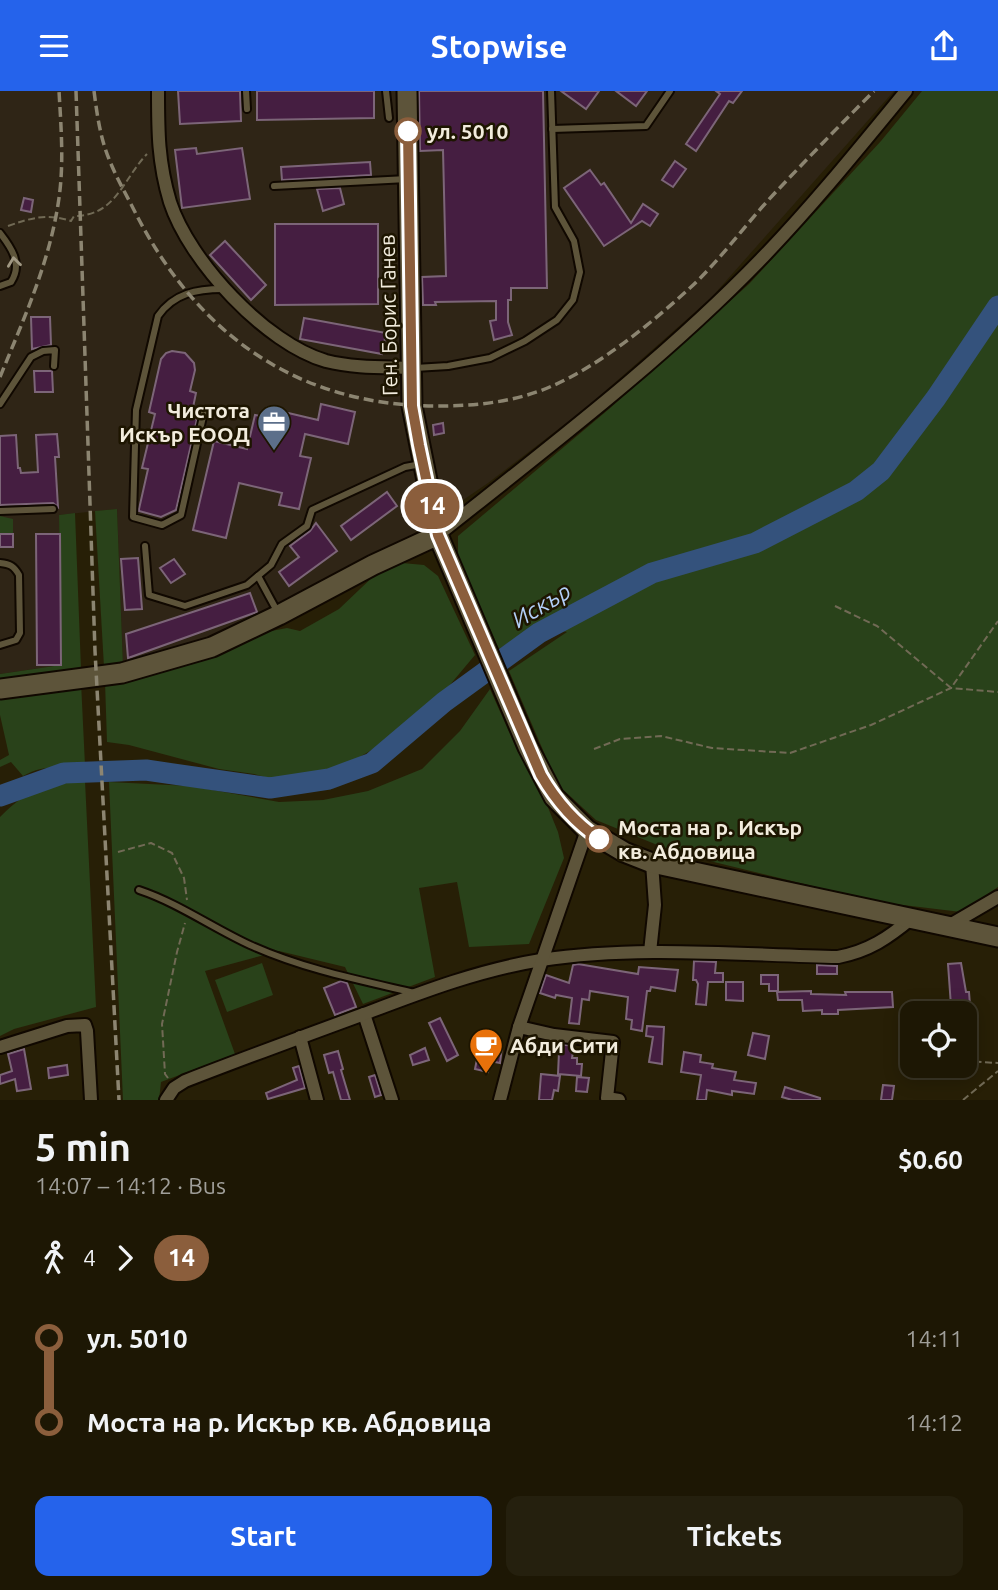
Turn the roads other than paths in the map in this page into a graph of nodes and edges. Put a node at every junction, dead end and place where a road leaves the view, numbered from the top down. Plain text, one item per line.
1 (158, 91) edge
2 (246, 91) edge
3 (386, 91) edge
4 (407, 91) edge
5 (551, 91) edge
6 (670, 91) edge
7 (906, 91) edge
8 (247, 109) dead end
9 (389, 118) dead end
10 (552, 129) junction
11 (408, 179) junction
12 (274, 186) dead end
13 (0, 230) edge
14 (0, 286) edge
15 (223, 289) junction
16 (54, 366) dead end
17 (411, 368) junction
18 (0, 403) edge
19 (204, 412) dead end
20 (423, 464) junction
21 (53, 509) dead end
22 (0, 511) edge
23 (438, 535) junction
24 (145, 546) dead end
25 (0, 563) edge
26 (258, 576) junction
27 (279, 615) junction
28 (0, 645) edge
29 (0, 689) edge
30 (587, 830) junction
31 (652, 863) junction
32 (139, 890) dead end
33 (998, 897) edge
34 (912, 918) junction
35 (950, 925) junction
36 (998, 937) edge
37 (650, 953) junction
38 (541, 960) junction
39 (416, 994) junction
40 (365, 1014) junction
41 (519, 1027) junction
42 (300, 1037) junction
43 (0, 1047) edge
44 (91, 1100) edge
45 (166, 1100) edge
46 (317, 1100) edge
47 (392, 1100) edge
48 (500, 1100) edge
49 (619, 1100) edge

1 - 15 street
2 - 8 lane
3 - 9 lane
4 - 11 street, Ген. Борис Ганев
5 - 10 lane
6 - 10 lane
7 - 23 street
10 - 17 lane
11 - 12 lane
11 - 17 street, Ген. Борис Ганев
14 -> 13 lane
15 - 17 street
15 - 19 lane
16 - 18 lane
17 - 20 street, Ген. Борис Ганев
20 - 23 street, Ген. Борис Ганев
20 - 26 lane
21 - 22 lane
23 - 27 street
23 - 30 street, Ген. Борис Ганев
24 - 26 lane
25 - 28 lane
26 - 27 lane
27 - 29 street
30 - 31 street, Ген. Борис Ганев
30 - 38 street
31 - 34 street, Ген. Борис Ганев
31 - 37 street
32 - 39 lane
33 - 35 street
34 - 35 street, Ген. Борис Ганев
34 - 37 street
35 - 36 street, Ген. Борис Ганев
37 - 38 street
38 - 39 street
38 - 41 street
39 - 40 street
40 - 42 street
40 - 47 street
41 - 48 street
41 - 49 street
42 - 45 street
42 - 46 street
43 - 44 street

